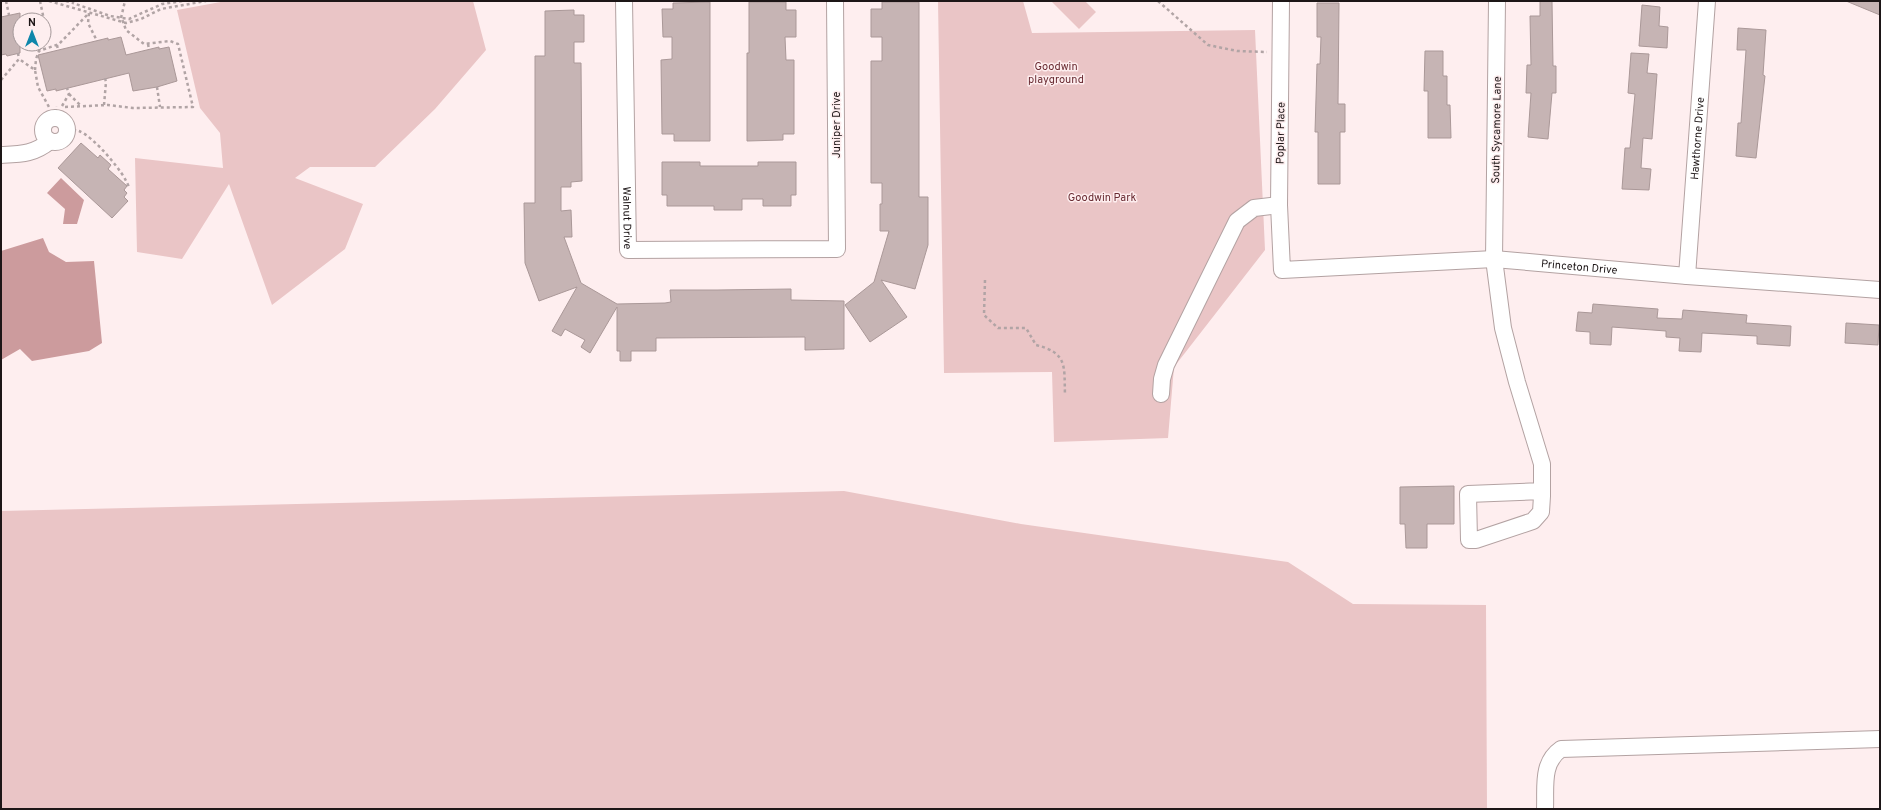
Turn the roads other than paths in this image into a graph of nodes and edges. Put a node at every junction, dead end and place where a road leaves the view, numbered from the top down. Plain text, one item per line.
1 (624, 1) edge
2 (836, 1) edge
3 (1281, 1) edge
4 (1497, 1) edge
5 (1707, 1) edge
6 (50, 140) junction
7 (1, 154) edge
8 (1279, 205) junction
9 (837, 249) joint
10 (1494, 259) junction
11 (1282, 265) joint
12 (1687, 276) junction
13 (1880, 290) edge
14 (1161, 394) dead end
15 (1542, 490) junction
16 (1880, 739) edge
17 (1545, 809) edge

1 - 9 street, Walnut Drive
2 - 9 street, Juniper Drive
3 - 8 street, Poplar Place
4 - 10 street, South Sycamore Lane
5 - 12 street, Hawthorne Drive
6 - 6 street
6 - 7 street
8 - 11 street, Poplar Place
8 - 14 street
10 - 11 street, Princeton Drive
10 - 12 street, Princeton Drive
10 - 15 street, South Sycamore Lane
12 - 13 street, Princeton Drive
15 - 15 street, South Sycamore Lane
16 - 17 street

